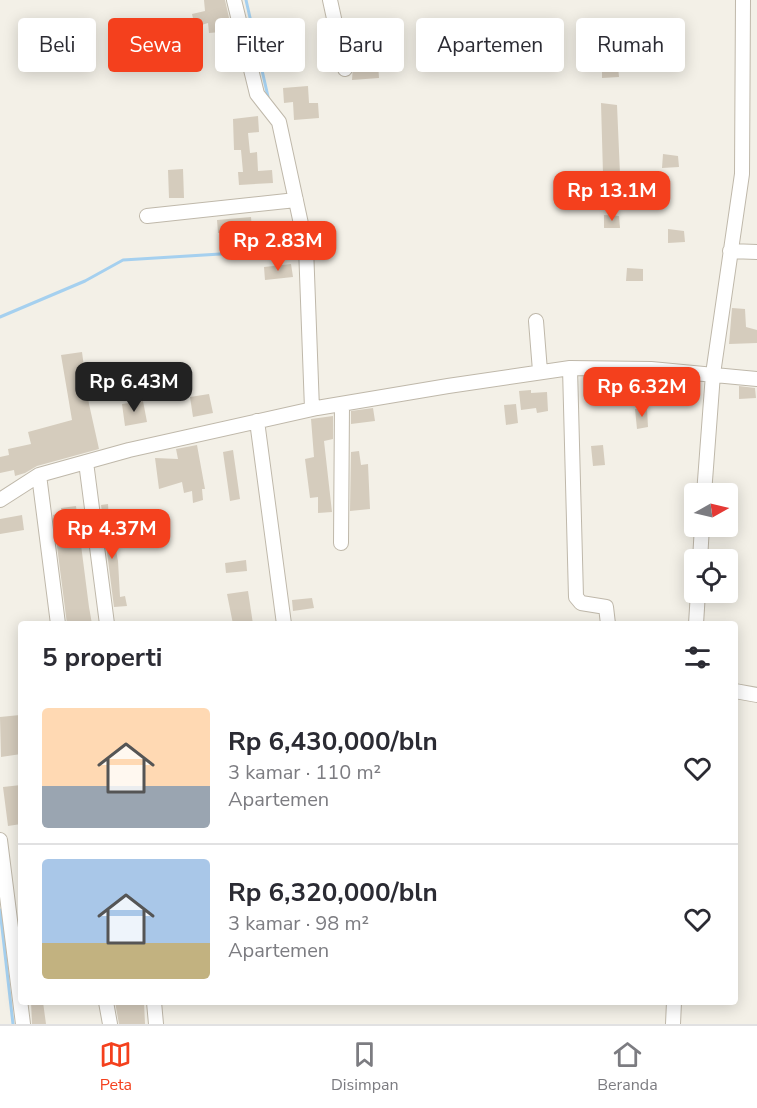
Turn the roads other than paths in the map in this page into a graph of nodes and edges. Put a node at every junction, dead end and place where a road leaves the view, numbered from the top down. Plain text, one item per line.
1 (234, 0) edge
2 (330, 0) edge
3 (743, 0) edge
4 (334, 18) edge
5 (296, 200) junction
6 (147, 216) dead end
7 (757, 252) edge
8 (729, 258) junction
9 (536, 321) dead end
10 (570, 368) junction
11 (540, 371) junction
12 (713, 374) junction
13 (757, 379) edge
14 (342, 404) junction
15 (312, 409) junction
16 (257, 421) junction
17 (86, 462) junction
18 (39, 475) junction
19 (705, 483) edge
20 (0, 500) edge
21 (341, 543) dead end
22 (697, 603) edge
23 (58, 621) edge
24 (107, 621) edge
25 (284, 621) edge
26 (608, 621) edge
27 (696, 621) edge
28 (738, 692) edge
29 (757, 695) edge
30 (0, 840) edge
31 (18, 984) edge
32 (21, 1005) edge
33 (107, 1005) edge
34 (154, 1005) edge
35 (674, 1005) edge
36 (23, 1024) edge
37 (110, 1024) edge
38 (156, 1024) edge
39 (673, 1024) edge

1 - 5 street
2 - 4 street
3 - 8 street
5 - 6 street
5 - 15 street
7 - 8 street
8 - 12 street
9 - 11 street
10 - 11 street
10 - 12 street
10 - 26 street
11 - 14 street
12 - 13 street
12 - 19 street
14 - 15 street
14 - 21 street
15 - 16 street
16 - 17 street
16 - 25 street
17 - 18 street
17 - 24 street
18 - 20 street
18 - 23 street
22 - 27 street
28 - 29 street
30 - 31 street
32 - 36 street
33 - 37 street
34 - 38 street
35 - 39 street

